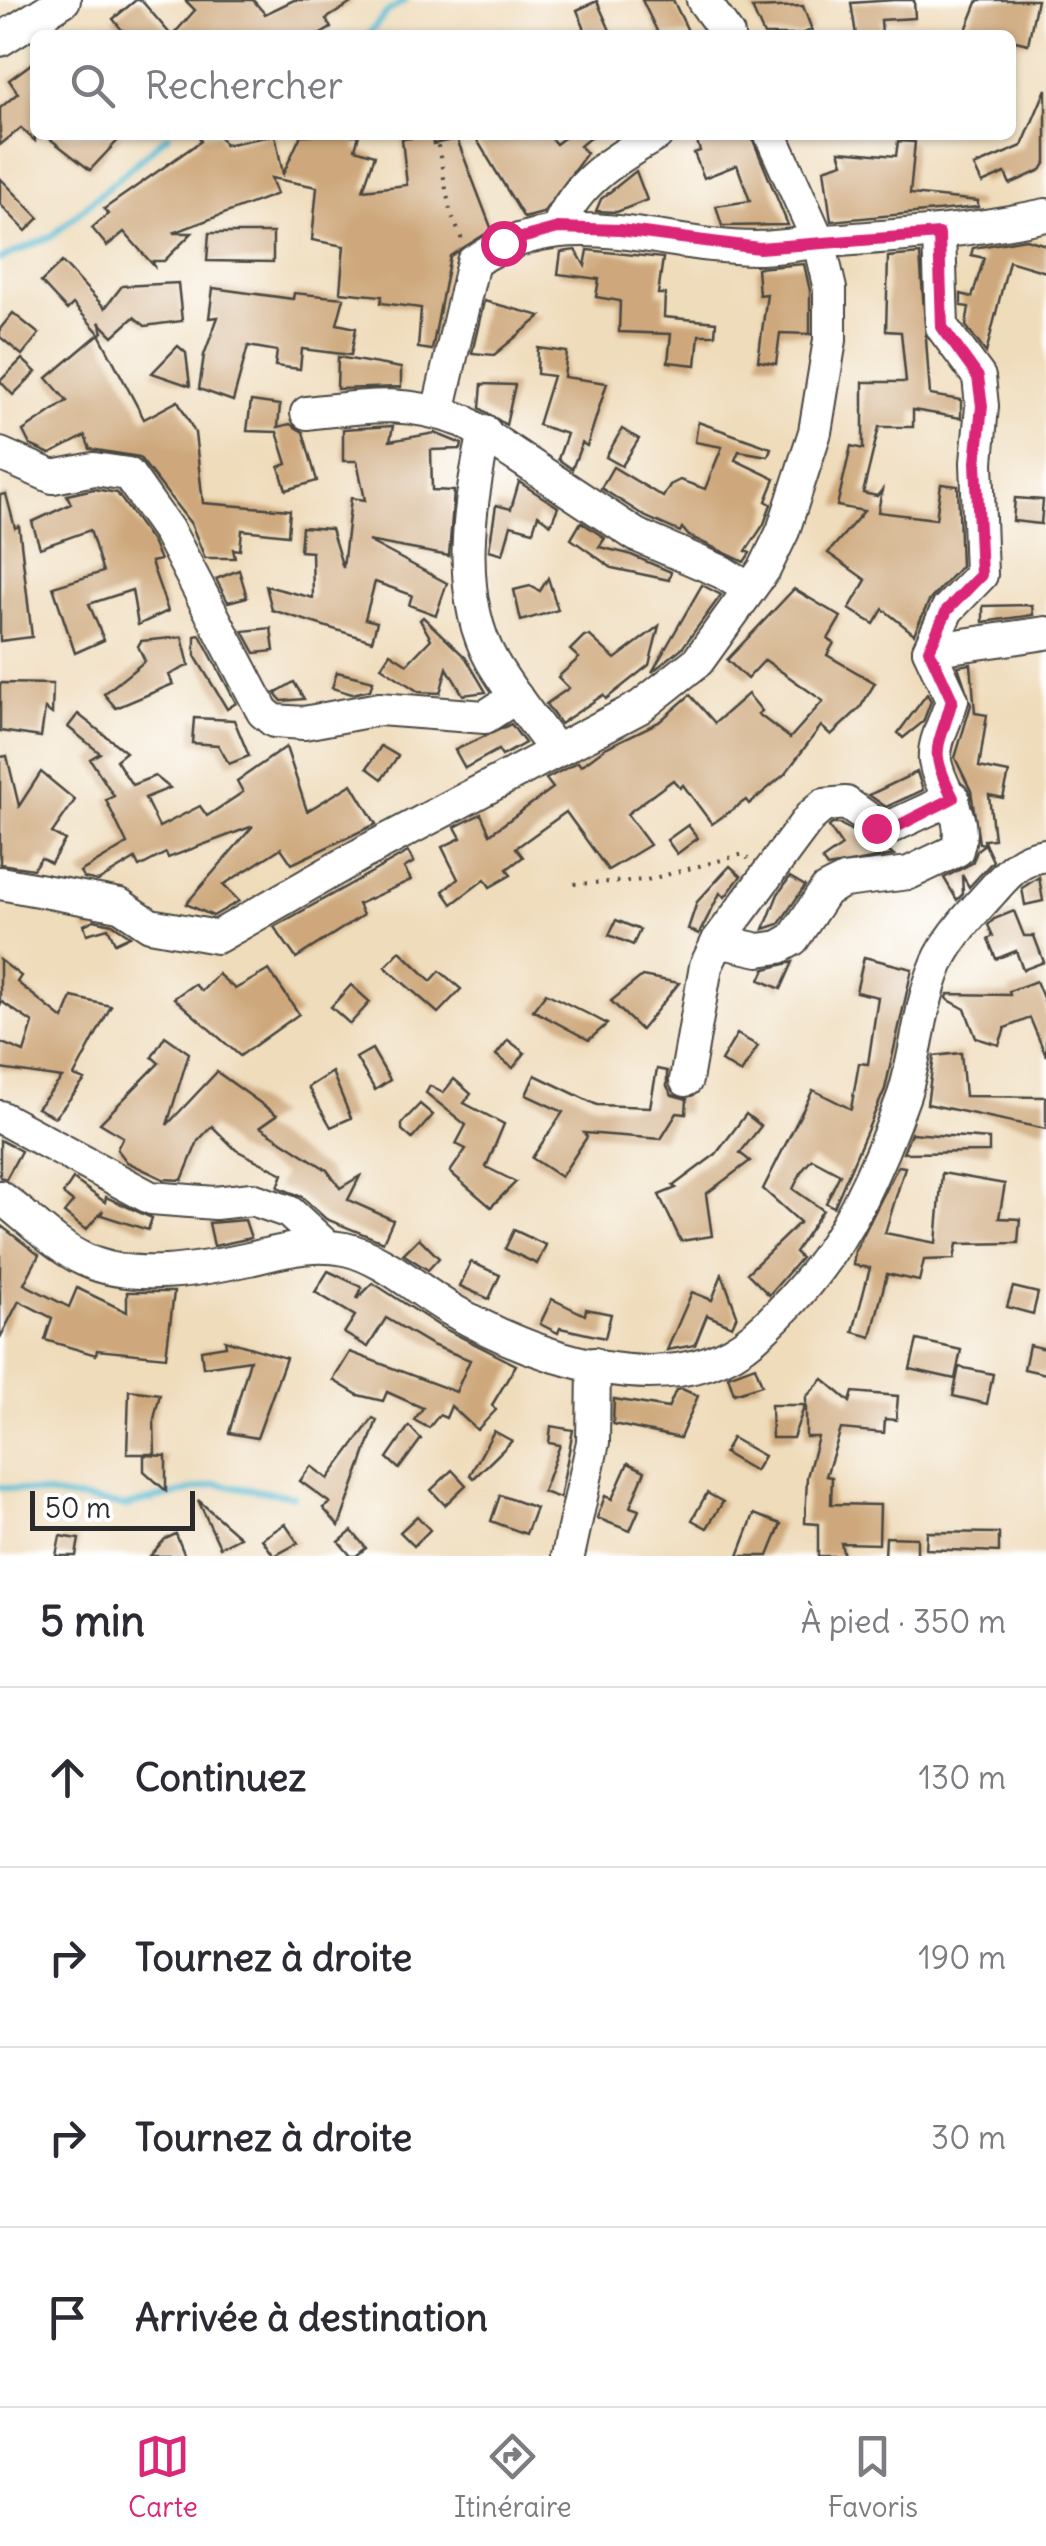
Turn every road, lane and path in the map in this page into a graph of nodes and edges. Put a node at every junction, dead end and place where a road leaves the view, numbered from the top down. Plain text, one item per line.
1 (64, 0) edge
2 (703, 0) edge
3 (724, 30) edge
4 (0, 40) edge
5 (437, 140) edge
6 (649, 140) edge
7 (773, 140) edge
8 (1046, 216) edge
9 (558, 228) junction
10 (939, 234) junction
11 (819, 242) junction
12 (473, 262) junction
13 (438, 412) junction
14 (308, 414) dead end
15 (485, 432) junction
16 (0, 454) edge
17 (749, 590) junction
18 (1046, 633) edge
19 (929, 650) junction
20 (516, 697) junction
21 (555, 750) junction
22 (953, 798) junction
23 (1046, 855) edge
24 (763, 879) junction
25 (0, 883) edge
26 (574, 884) dead end
27 (718, 941) junction
28 (686, 1080) dead end
29 (0, 1117) edge
30 (0, 1197) edge
31 (327, 1247) junction
32 (594, 1364) junction
33 (574, 1553) edge

1 - 4 street
2 - 3 street
5 - 12 path
6 - 9 street
7 - 11 street
8 - 10 street
9 - 11 street
9 - 12 street
10 - 11 street
10 - 19 street
11 - 17 street
12 - 13 street
13 - 14 street
13 - 15 street
15 - 17 street
15 - 20 street
16 - 20 street
17 - 21 street
18 - 19 street
19 - 22 street
20 - 21 street
21 - 25 street
22 - 24 street
22 - 27 street
23 - 32 street
24 - 26 path
24 - 27 street
27 - 28 street
29 - 31 street
30 - 31 street
31 - 32 street
32 - 33 street

